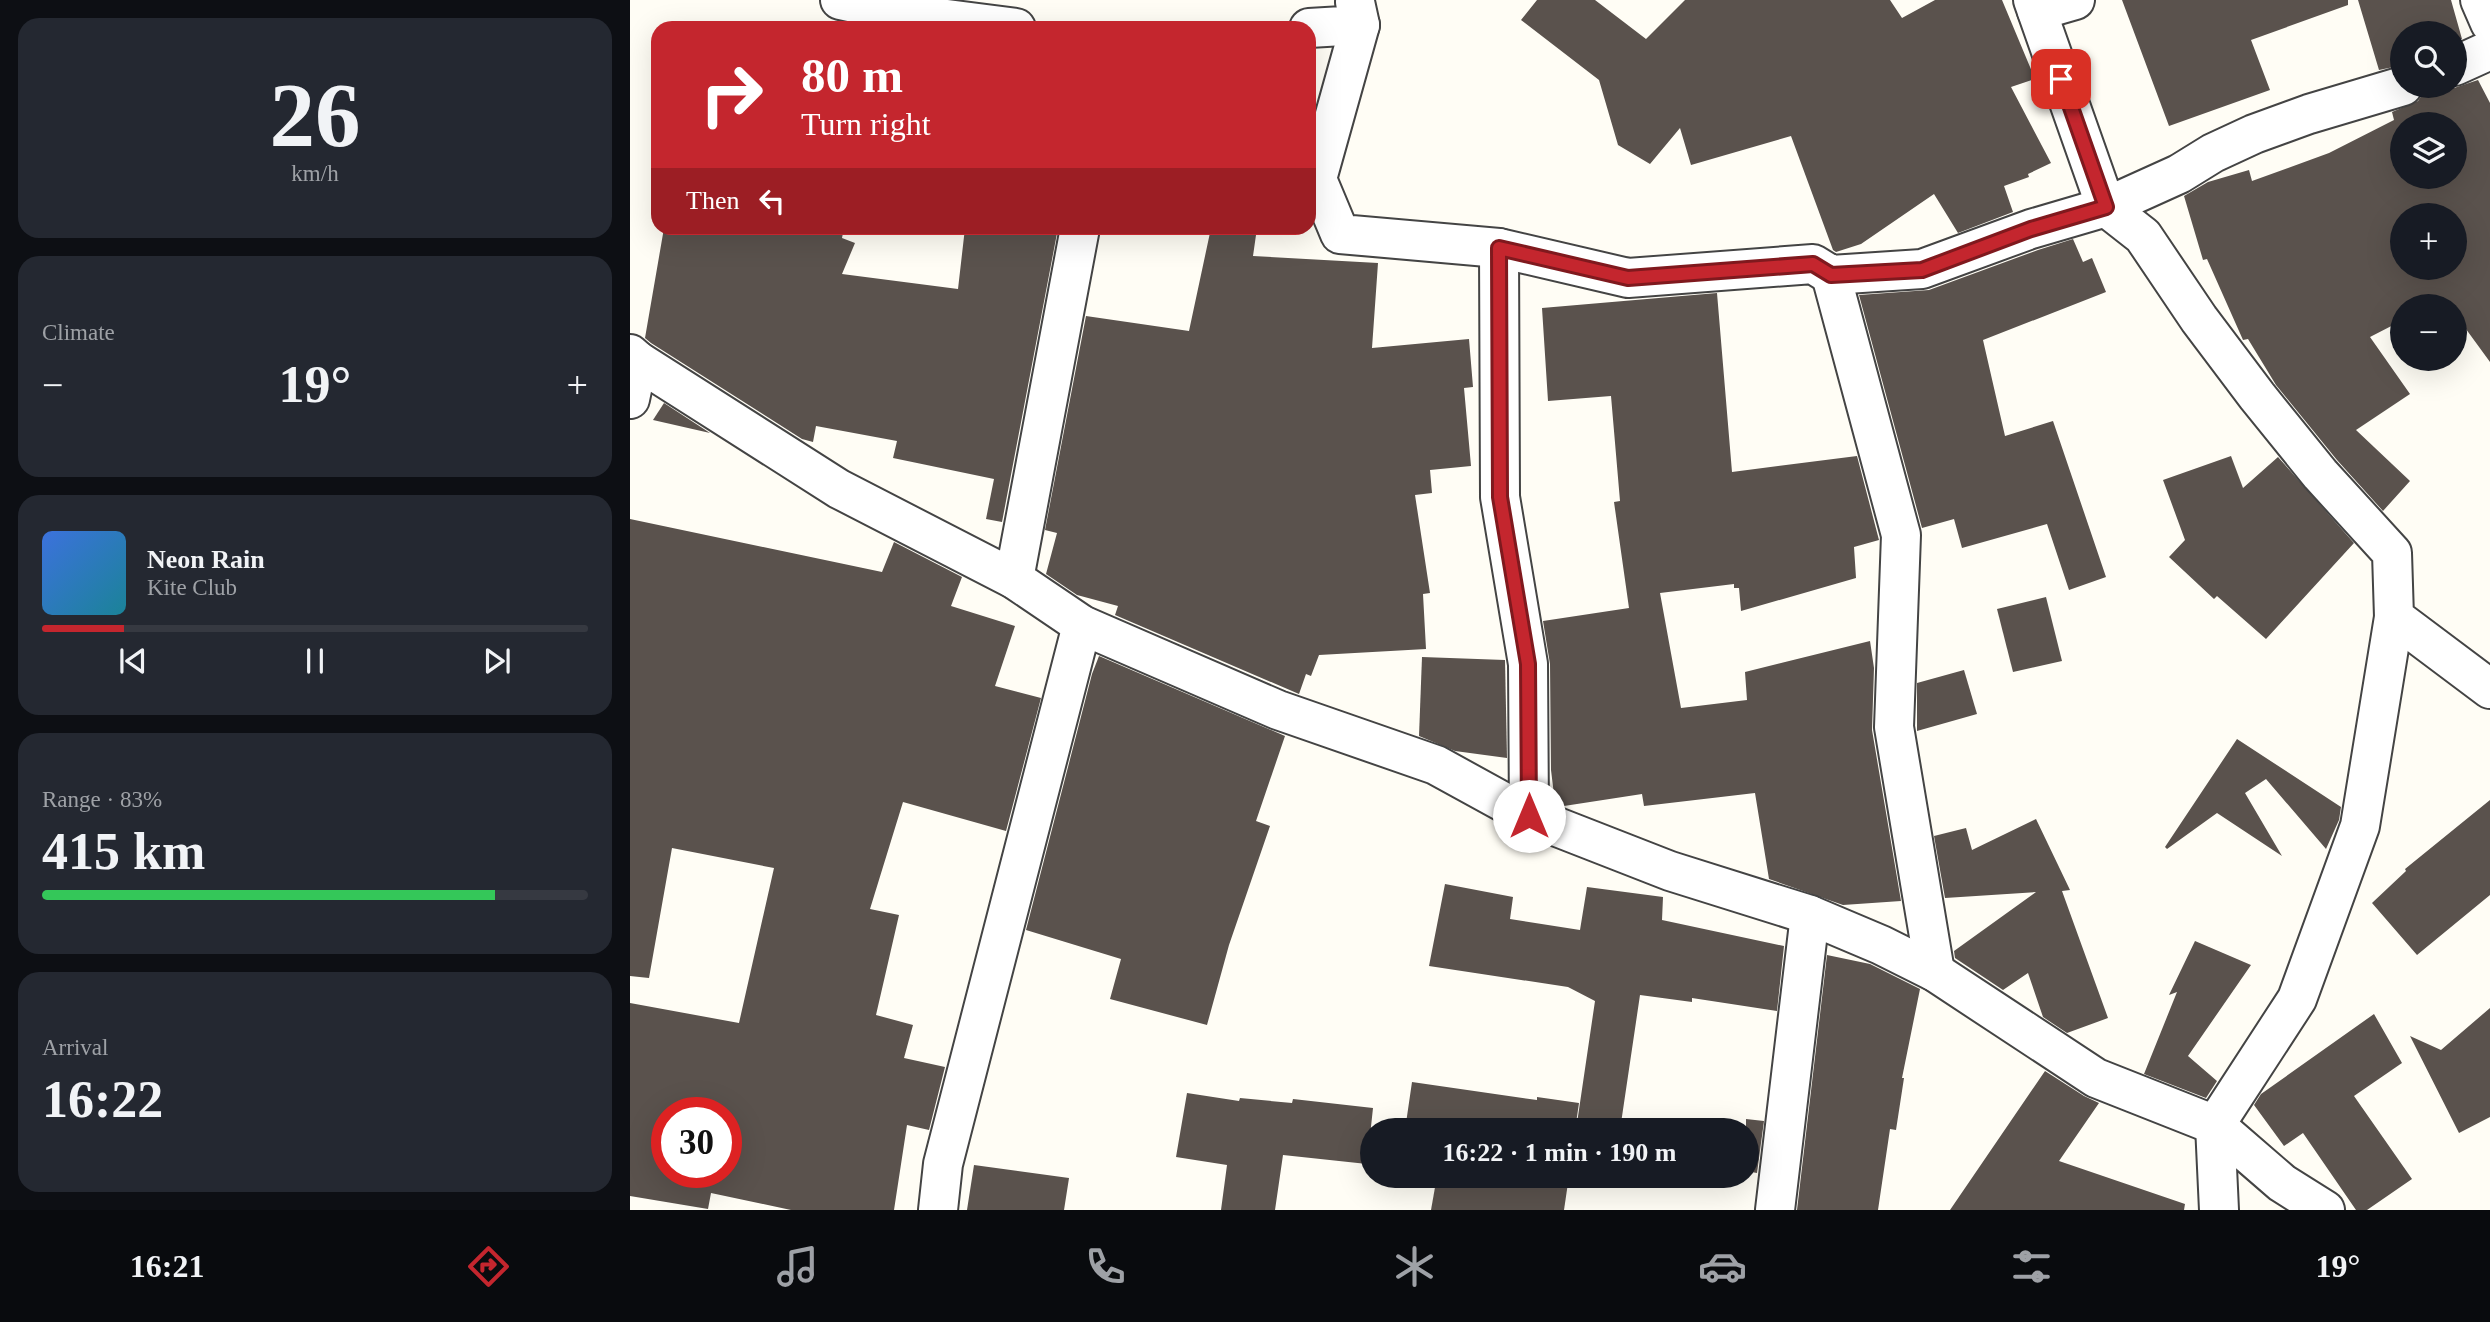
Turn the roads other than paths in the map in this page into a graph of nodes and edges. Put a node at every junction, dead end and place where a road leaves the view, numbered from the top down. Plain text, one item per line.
1 (840, 0) edge
2 (2075, 0) edge
3 (2480, 0) edge
4 (2035, 5) edge
5 (901, 6) edge
6 (1357, 12) edge
7 (979, 21) edge
8 (2490, 23) edge
9 (1316, 26) edge
10 (2490, 50) edge
11 (2467, 61) edge
12 (2390, 90) edge
13 (2106, 207) junction
14 (1079, 235) edge
15 (1499, 248) junction
16 (1831, 275) junction
17 (634, 358) edge
18 (630, 400) edge
19 (1014, 579) junction
20 (2394, 617) junction
21 (1082, 625) junction
22 (2490, 689) edge
23 (1529, 816) junction
24 (1810, 915) junction
25 (1935, 972) junction
26 (2215, 1125) junction
27 (938, 1210) edge
28 (1775, 1210) edge
29 (2219, 1210) edge
30 (2325, 1210) edge

1 - 5 street
2 - 4 street
3 - 8 street
4 - 13 street
5 - 7 street
6 - 9 street
6 - 15 street
10 - 11 street
12 - 13 street
13 - 16 street
13 - 20 street
14 - 19 street
15 - 16 street
15 - 23 street
16 - 25 street
17 - 18 street
17 - 19 street
19 - 21 street
20 - 22 street
20 - 26 street
21 - 23 street
21 - 27 street
23 - 24 street
24 - 25 street
24 - 28 street
25 - 26 street
26 - 29 street
26 - 30 street

